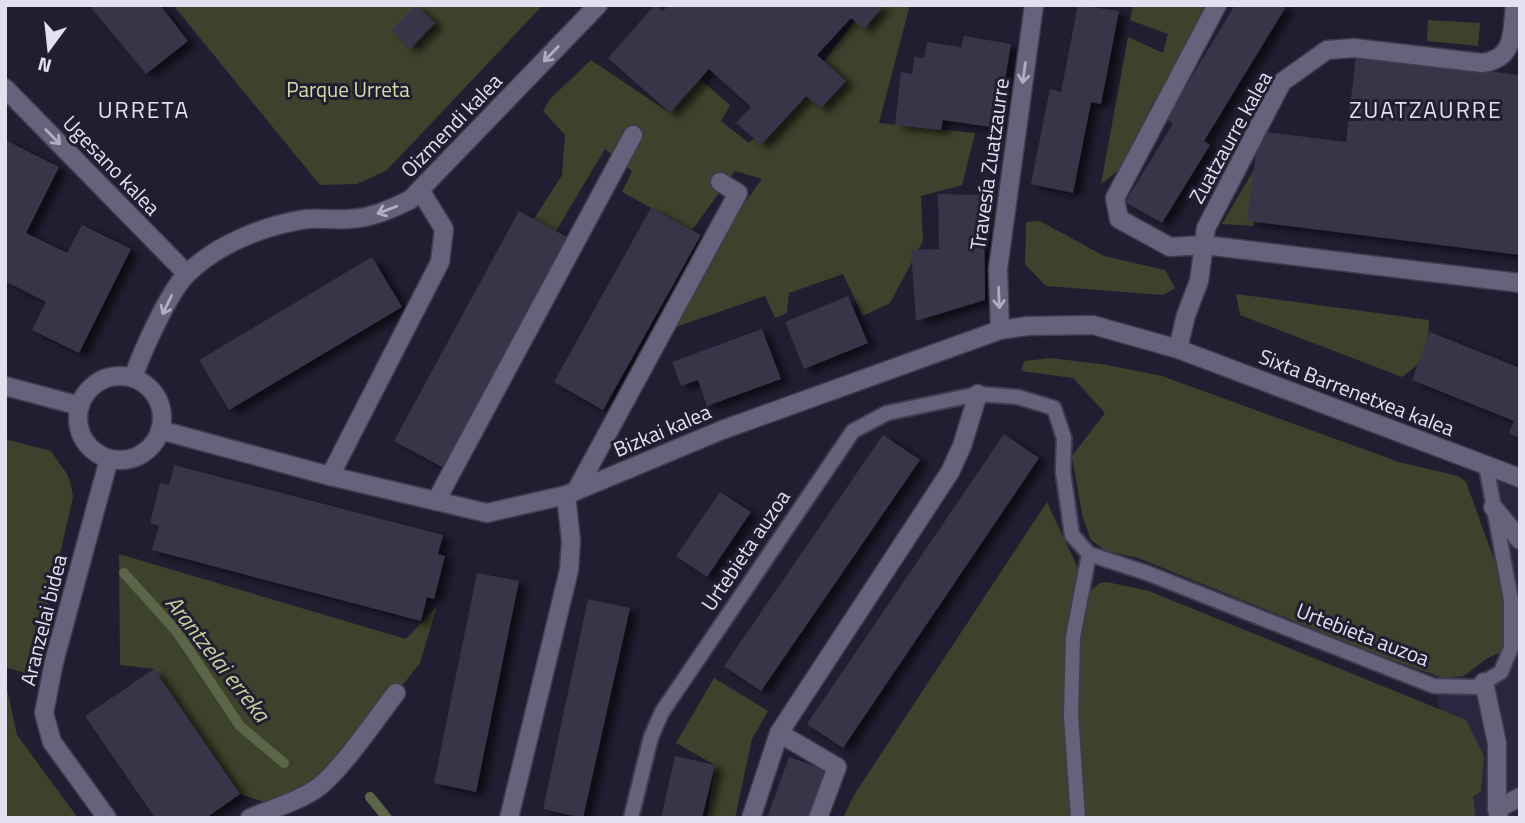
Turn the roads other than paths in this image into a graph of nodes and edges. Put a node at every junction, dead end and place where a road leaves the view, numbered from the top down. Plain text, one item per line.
1 (598, 5) edge
2 (1034, 5) edge
3 (1217, 5) edge
4 (1515, 5) edge
5 (5, 88) edge
6 (633, 135) dead end
7 (720, 183) dead end
8 (420, 190) junction
9 (1204, 245) junction
10 (187, 274) junction
11 (1520, 283) edge
12 (1093, 325) junction
13 (1183, 328) junction
14 (1000, 330) junction
15 (1178, 349) junction
16 (132, 378) junction
17 (5, 386) edge
18 (978, 394) junction
19 (1315, 400) junction
20 (80, 406) junction
21 (160, 430) junction
22 (109, 459) junction
23 (1486, 465) junction
24 (330, 475) junction
25 (1520, 478) edge
26 (571, 493) junction
27 (436, 501) junction
28 (1493, 507) junction
29 (1520, 540) edge
30 (1089, 554) junction
31 (1484, 682) junction
32 (396, 693) dead end
33 (779, 733) junction
34 (1520, 797) edge
35 (1498, 813) edge
36 (107, 818) edge
37 (250, 818) edge
38 (509, 818) edge
39 (631, 818) edge
40 (751, 818) edge
41 (818, 818) edge
42 (1078, 818) edge

1 -> 8 street, Oizmendi kalea
2 -> 14 street, Travesía Zuatzaurre
3 - 9 street
4 - 9 street, Zuatzaurre kalea
5 -> 10 street, Ugesano kalea
6 - 27 street
7 - 26 street
8 -> 10 street, Oizmendi kalea
8 - 24 street
9 - 11 street
9 - 13 street, Zuatzaurre kalea
10 -> 16 street, Oizmendi kalea
12 - 13 street
12 - 14 street, Bizkai kalea
12 - 15 street, Bizkai kalea
13 - 15 street, Zuatzaurre kalea
13 - 19 street
14 - 26 street, Bizkai kalea
15 - 19 street, Sixta Barrenetxea kalea
16 - 20 street
16 - 21 street
17 - 20 street
18 - 30 lane, Urtebieta auzoa
18 - 33 street
18 - 39 lane, Urtebieta auzoa
19 - 23 street, Sixta Barrenetxea kalea
20 - 22 street
21 - 22 street
21 - 24 street, Bizkai kalea
22 - 36 street, Aranzelai bidea
23 - 25 street, Sixta Barrenetxea kalea
23 - 28 lane
24 - 27 street, Bizkai kalea
26 - 27 street, Bizkai kalea
26 - 38 street
28 - 29 street
28 - 31 lane
30 - 31 lane, Urtebieta auzoa
30 - 42 lane
31 - 35 street
32 - 37 street
33 - 40 street
33 - 41 street
34 - 35 street

